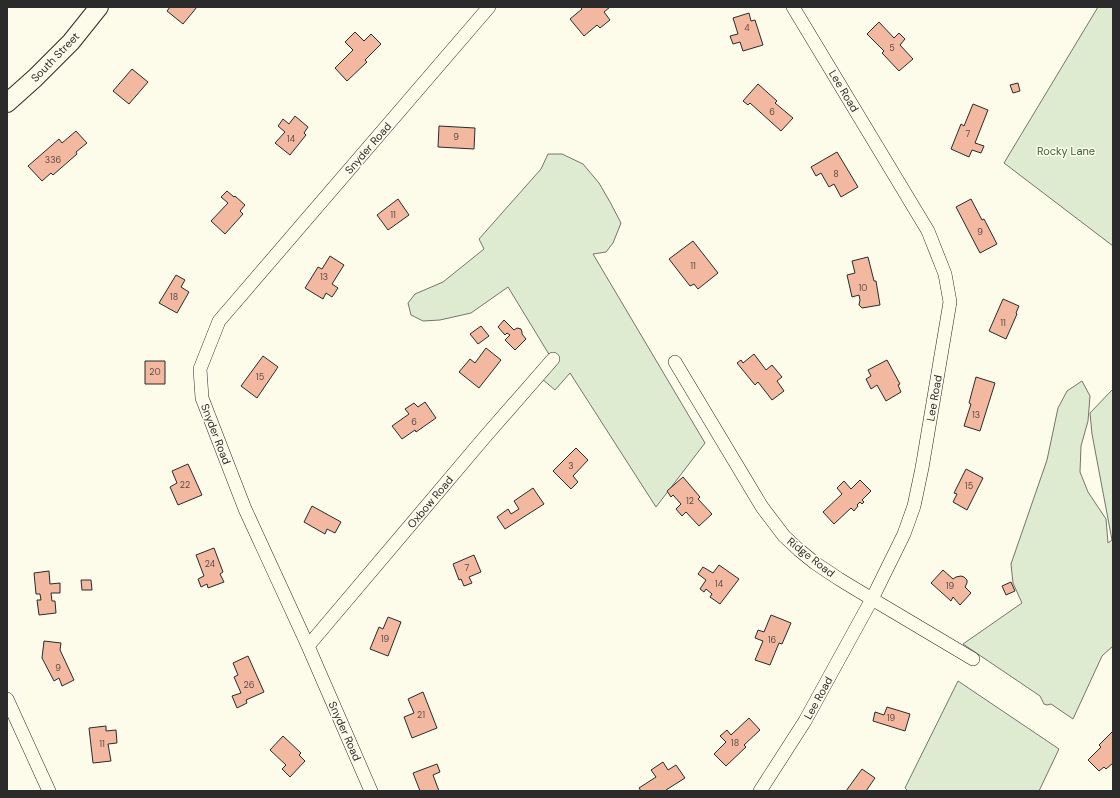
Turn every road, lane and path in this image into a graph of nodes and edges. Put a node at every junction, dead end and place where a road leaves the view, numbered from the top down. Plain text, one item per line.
1 (99, 7) edge
2 (489, 7) edge
3 (793, 7) edge
4 (7, 103) edge
5 (553, 359) dead end
6 (675, 362) dead end
7 (872, 600) junction
8 (308, 646) junction
9 (973, 660) dead end
10 (7, 699) edge
11 (50, 791) edge
12 (371, 791) edge
13 (760, 791) edge

1 - 4 main road, South Street
2 - 8 street, Snyder Road
3 - 7 street, Lee Road
5 - 8 street, Oxbow Road
6 - 7 street, Ridge Road
7 - 9 street, Ridge Road
7 - 13 street, Lee Road
8 - 12 street, Snyder Road
10 - 11 street

